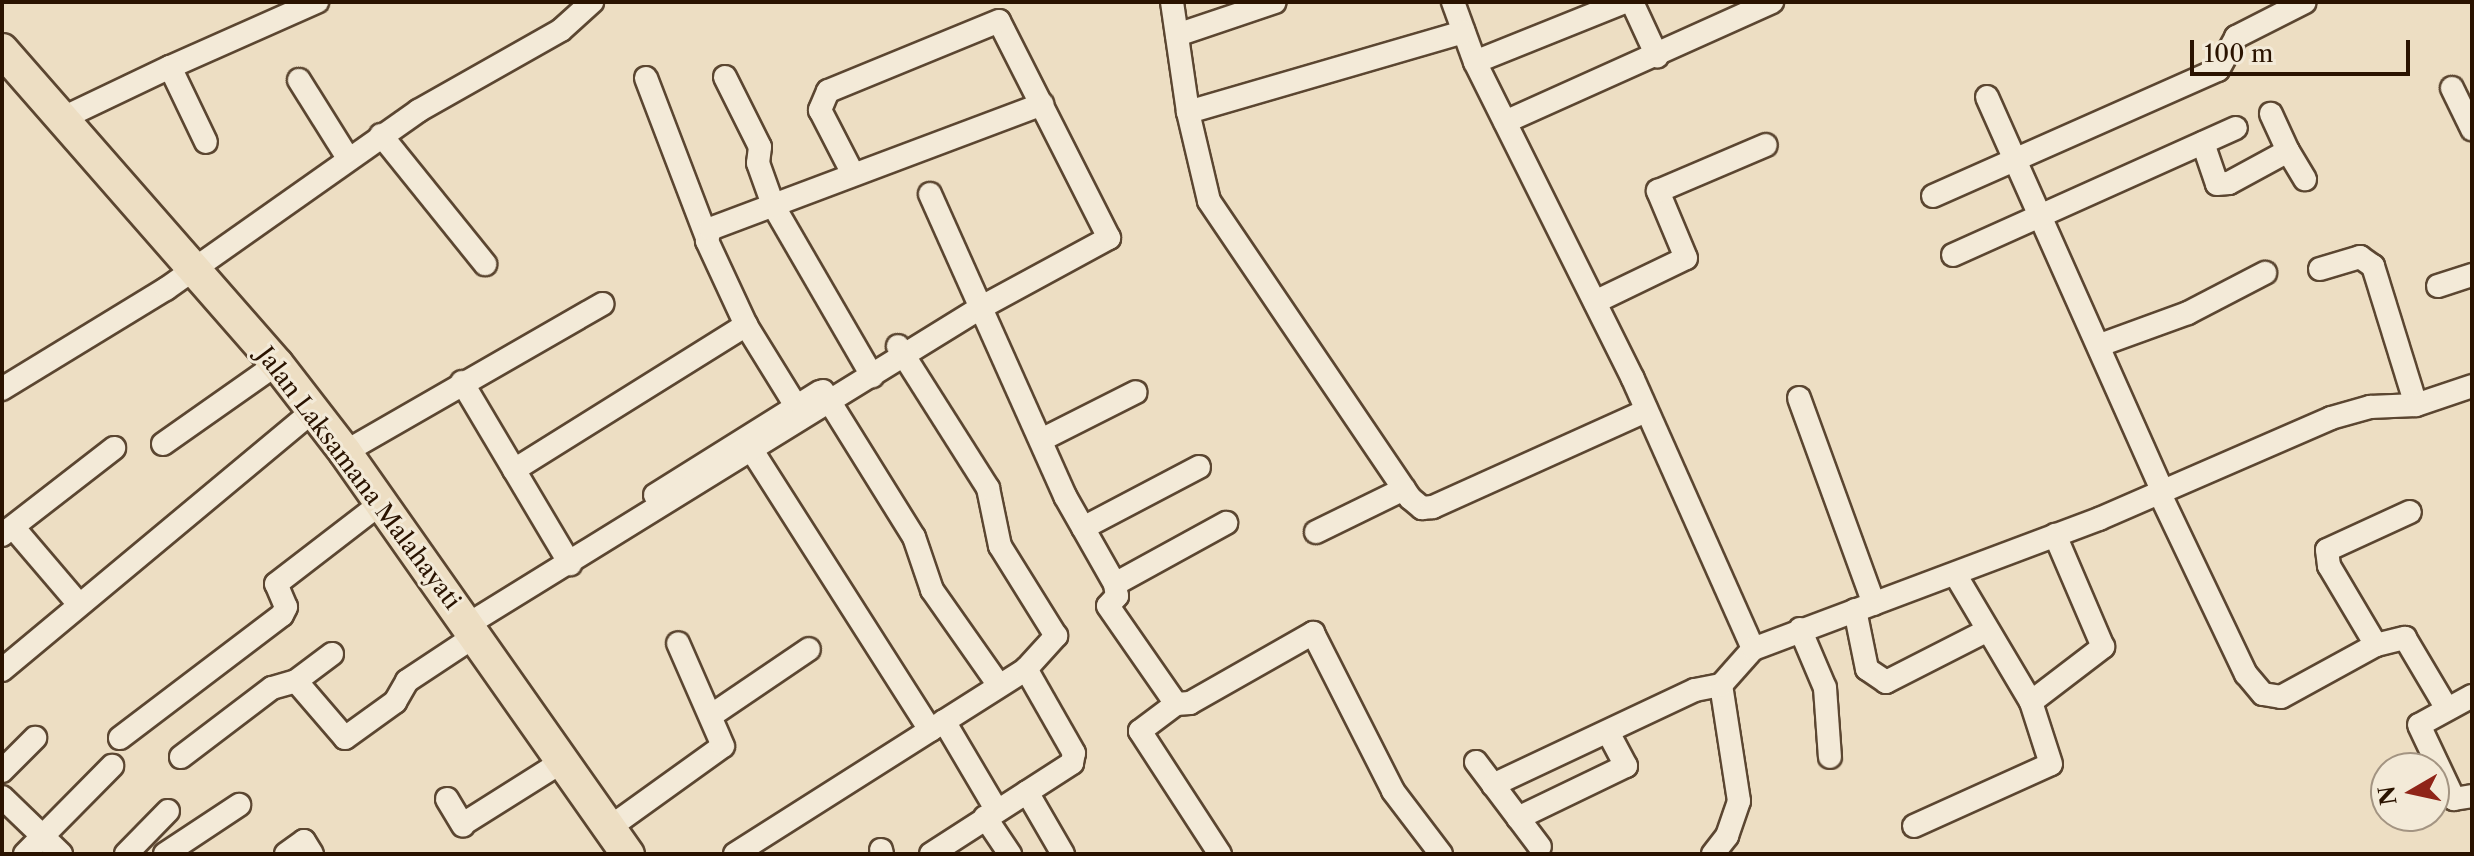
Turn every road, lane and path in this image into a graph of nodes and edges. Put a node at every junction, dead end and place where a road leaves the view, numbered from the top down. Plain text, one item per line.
1 (317, 2) edge
2 (592, 2) edge
3 (1172, 2) edge
4 (1275, 2) edge
5 (1453, 2) edge
6 (1624, 2) edge
7 (1632, 2) edge
8 (1772, 2) edge
9 (2305, 2) edge
10 (1464, 32) junction
11 (1177, 35) junction
12 (1657, 56) junction
13 (6, 61) edge
14 (1475, 62) junction
15 (170, 67) junction
16 (725, 77) dead end
17 (646, 78) dead end
18 (299, 80) dead end
19 (2452, 88) dead end
20 (1987, 97) dead end
21 (1042, 104) junction
22 (1188, 112) junction
23 (2271, 114) dead end
24 (63, 118) junction
25 (1505, 122) junction
26 (2236, 128) dead end
27 (2472, 129) edge
28 (381, 135) junction
29 (206, 142) dead end
30 (2203, 143) junction
31 (1766, 145) dead end
32 (2288, 151) junction
33 (2015, 157) junction
34 (348, 158) junction
35 (852, 172) junction
36 (2305, 179) dead end
37 (930, 194) dead end
38 (1933, 196) dead end
39 (773, 205) junction
40 (2039, 216) junction
41 (707, 238) junction
42 (1953, 255) dead end
43 (485, 264) dead end
44 (193, 268) junction
45 (2320, 269) dead end
46 (2265, 273) dead end
47 (2472, 275) edge
48 (2438, 286) dead end
49 (977, 302) junction
50 (1595, 302) junction
51 (602, 304) dead end
52 (746, 325) junction
53 (2100, 345) junction
54 (900, 350) junction
55 (277, 364) junction
56 (869, 370) junction
57 (462, 382) junction
58 (2472, 386) edge
59 (2, 389) edge
60 (1136, 392) dead end
61 (827, 396) junction
62 (1799, 398) dead end
63 (2416, 405) junction
64 (796, 406) junction
65 (313, 411) junction
66 (1646, 411) junction
67 (1041, 440) junction
68 (163, 444) dead end
69 (750, 446) junction
70 (114, 448) dead end
71 (345, 452) junction
72 (1199, 467) dead end
73 (514, 470) junction
74 (1404, 489) junction
75 (2161, 491) junction
76 (381, 503) junction
77 (2410, 512) dead end
78 (1226, 523) dead end
79 (1083, 528) junction
80 (8, 531) edge
81 (1316, 532) dead end
82 (2055, 535) junction
83 (567, 558) junction
84 (1985, 562) junction
85 (1955, 574) junction
86 (1115, 584) junction
87 (78, 603) junction
88 (1864, 607) junction
89 (1976, 609) junction
90 (467, 625) junction
91 (1800, 629) junction
92 (1988, 630) junction
93 (678, 643) dead end
94 (2376, 645) junction
95 (809, 649) dead end
96 (1753, 649) junction
97 (332, 654) dead end
98 (1026, 669) junction
99 (2, 670) edge
100 (296, 681) junction
101 (998, 684) junction
102 (1721, 685) junction
103 (2472, 696) edge
104 (2031, 702) junction
105 (1176, 704) junction
106 (2446, 707) junction
107 (712, 715) junction
108 (937, 726) junction
109 (1608, 732) junction
110 (35, 738) dead end
111 (120, 738) dead end
112 (181, 757) dead end
113 (1830, 757) dead end
114 (563, 761) junction
115 (1476, 762) dead end
116 (112, 766) dead end
117 (2, 771) edge
118 (1493, 785) junction
119 (1027, 792) junction
120 (2472, 796) edge
121 (2, 797) edge
122 (447, 799) dead end
123 (239, 805) dead end
124 (168, 811) dead end
125 (990, 813) junction
126 (1518, 818) junction
127 (1914, 826) dead end
128 (609, 828) junction
129 (44, 837) junction
130 (956, 847) edge
131 (1540, 847) dead end
132 (163, 851) edge
133 (25, 854) edge
134 (61, 854) edge
135 (126, 854) edge
136 (286, 854) edge
137 (312, 854) edge
138 (628, 854) edge
139 (735, 854) edge
140 (931, 854) edge
141 (1010, 854) edge
142 (1063, 854) edge
143 (1220, 854) edge
144 (1441, 854) edge
145 (1713, 854) edge

1 - 15 street
2 - 28 street
3 - 11 street
4 - 11 street
5 - 10 street
6 - 14 street
7 - 12 street
8 - 12 street
9 - 33 street
10 - 14 street
10 - 22 street
11 - 22 street
12 - 25 street
13 - 24 highway, Jalan Laksamana Malahayati
14 - 25 street
15 - 24 street
15 - 29 street
16 - 39 street
17 - 41 street
18 - 34 street
19 - 27 street
20 - 33 street
21 - 35 street
21 - 35 street
21 - 49 street
22 - 74 street
23 - 32 street
24 - 44 highway, Jalan Laksamana Malahayati
25 - 50 street
26 - 30 street
28 - 34 street
28 - 43 street
30 - 32 street
30 - 40 street
31 - 50 street
32 - 36 street
33 - 38 street
33 - 40 street
34 - 44 street
35 - 39 street
37 - 49 street
39 - 41 street
39 - 56 street
40 - 42 street
40 - 53 street
41 - 52 street
44 - 55 highway, Jalan Laksamana Malahayati
44 - 59 street
45 - 63 street
46 - 53 street
47 - 48 street
49 - 54 street
49 - 67 street
50 - 66 street
51 - 57 street
52 - 64 street
52 - 73 street
53 - 75 street
54 - 56 street
54 - 98 street
55 - 65 highway, Jalan Laksamana Malahayati
55 - 68 street
56 - 61 street
57 - 71 street
57 - 73 street
58 - 63 street
60 - 67 street
61 - 64 street
61 - 69 street
61 - 101 street
62 - 88 street
63 - 75 street
64 - 69 street
65 - 71 highway, Jalan Laksamana Malahayati
65 - 87 street
66 - 74 street
66 - 96 street
67 - 79 street
69 - 83 street
69 - 108 street
70 - 80 street
71 - 76 highway, Jalan Laksamana Malahayati
72 - 79 street
73 - 83 street
74 - 81 street
75 - 82 street
75 - 94 street
76 - 90 highway, Jalan Laksamana Malahayati
76 - 111 street
77 - 94 street
78 - 86 street
79 - 86 street
80 - 87 street
82 - 84 street
82 - 104 street
83 - 90 street
84 - 85 street
84 - 89 street
85 - 88 street
85 - 89 street
86 - 105 street
87 - 99 street
88 - 91 street
88 - 92 street
89 - 92 street
90 - 100 street
90 - 114 highway, Jalan Laksamana Malahayati
91 - 96 street
91 - 113 street
92 - 104 street
93 - 107 street
94 - 106 street
95 - 107 street
96 - 102 street
97 - 100 street
98 - 101 street
98 - 119 street
100 - 112 street
101 - 108 street
102 - 109 street
102 - 145 street
103 - 106 street
104 - 127 street
105 - 143 street
105 - 144 street
106 - 120 street
107 - 128 street
108 - 125 street
108 - 139 street
109 - 118 street
109 - 126 street
110 - 117 street
114 - 122 street
114 - 128 highway, Jalan Laksamana Malahayati
115 - 118 street
116 - 129 street
118 - 126 street
119 - 125 street
119 - 142 street
121 - 129 street
123 - 132 street
124 - 135 street
125 - 130 street
125 - 141 street
126 - 131 street
128 - 138 highway, Jalan Laksamana Malahayati
129 - 133 street
129 - 134 street
130 - 140 street
136 - 137 street

